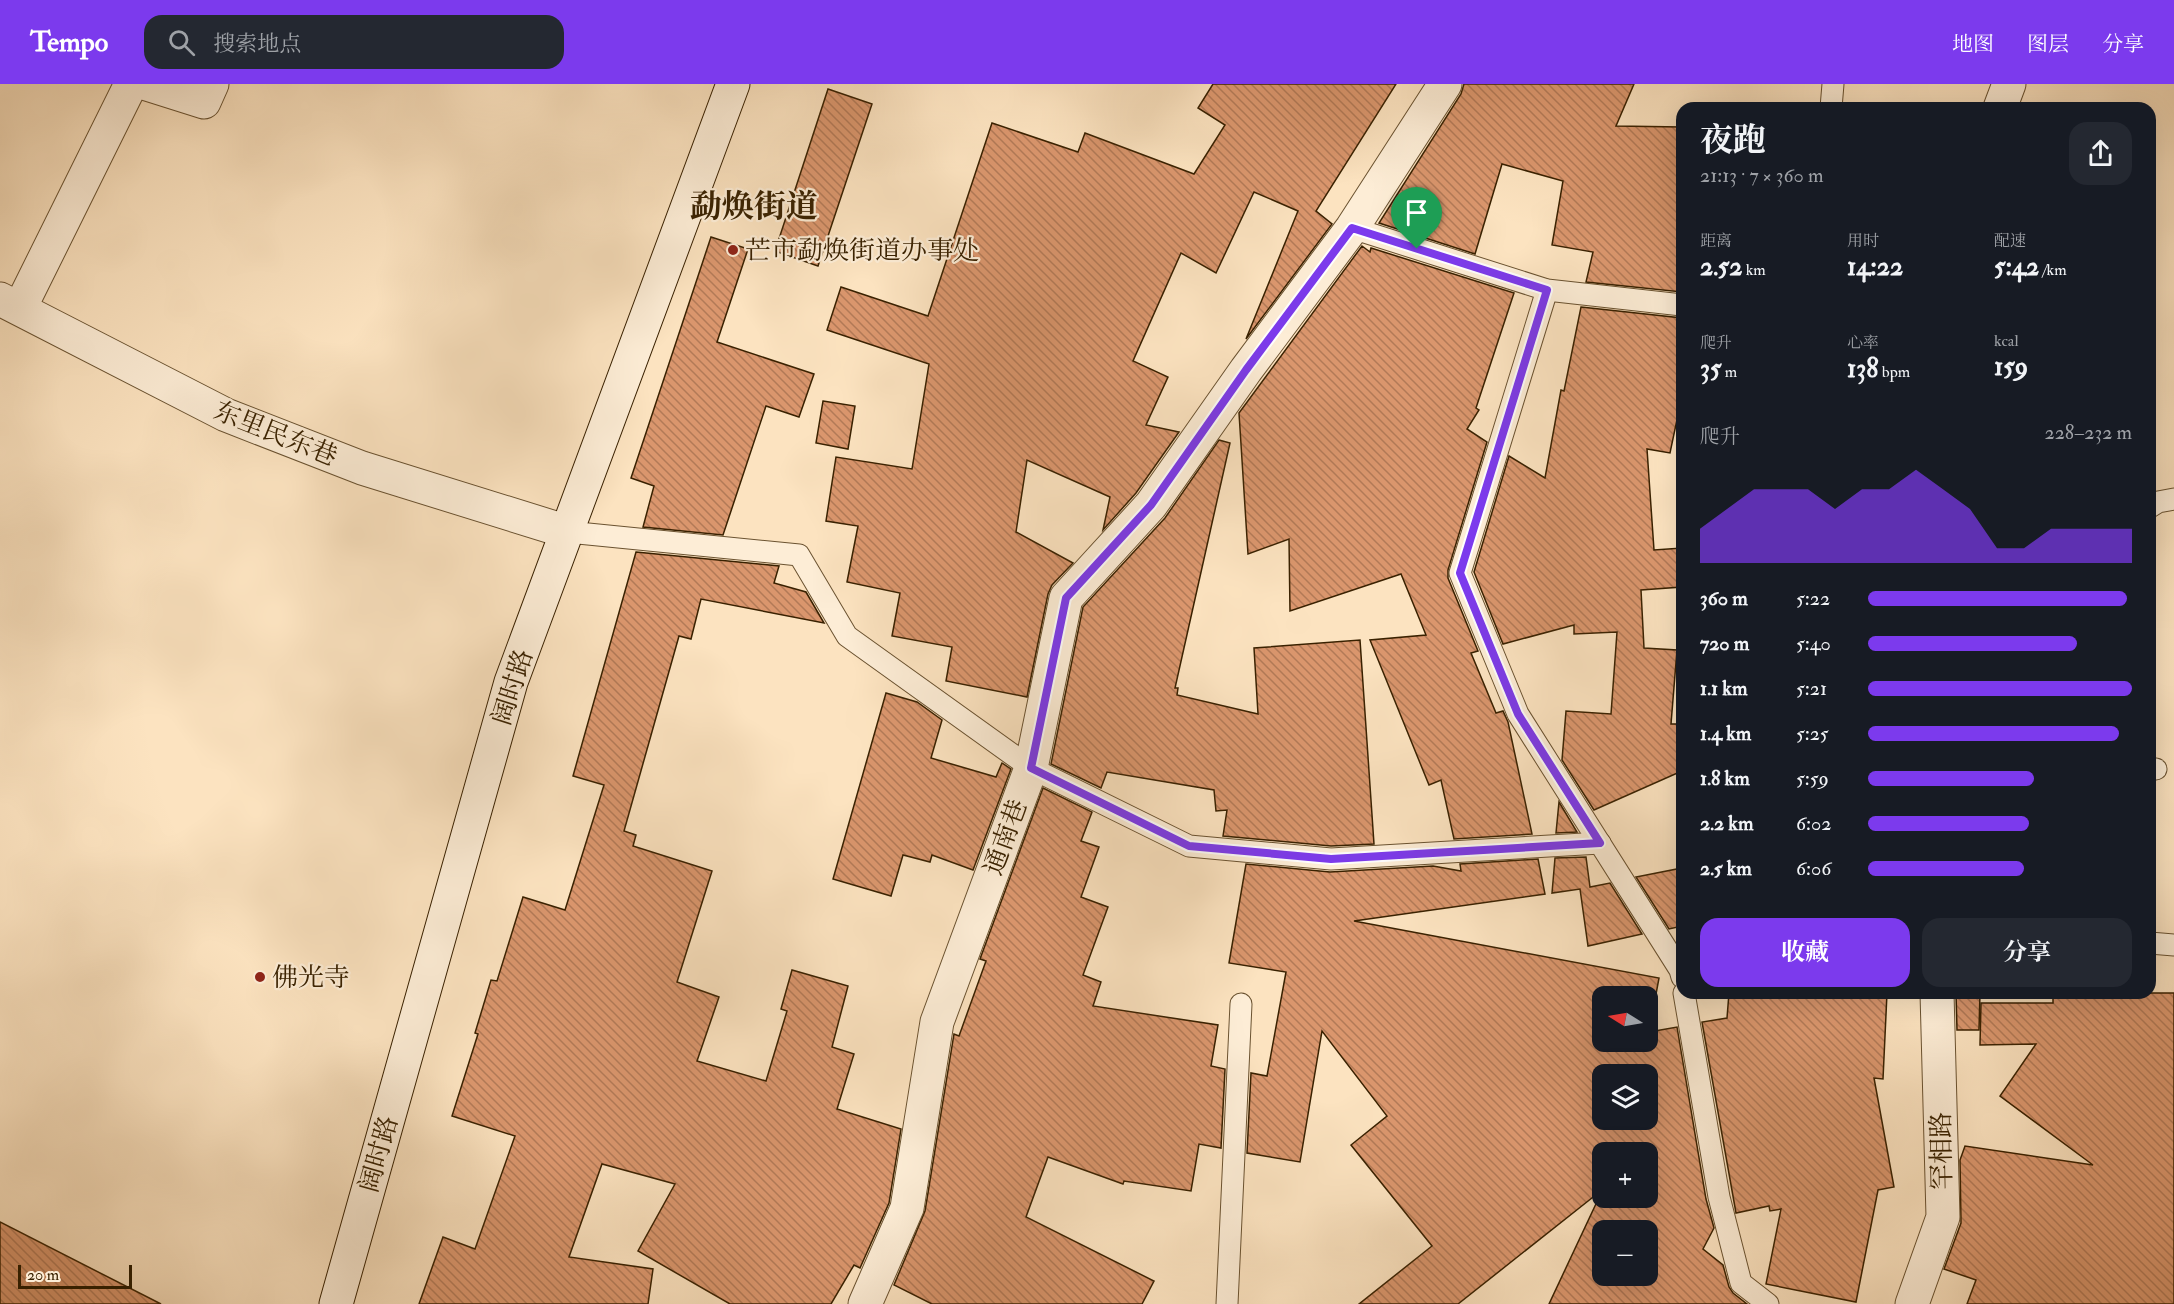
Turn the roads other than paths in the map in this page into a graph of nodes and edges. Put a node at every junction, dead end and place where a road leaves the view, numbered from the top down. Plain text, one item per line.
1 (131, 84) edge
2 (147, 84) edge
3 (212, 84) edge
4 (733, 84) edge
5 (1445, 84) edge
6 (1833, 84) edge
7 (2009, 84) edge
8 (1832, 102) edge
9 (2002, 102) edge
10 (1352, 228) junction
11 (1547, 290) junction
12 (10, 304) edge
13 (1676, 304) edge
14 (2174, 499) edge
15 (2156, 503) edge
16 (568, 532) junction
17 (1031, 768) junction
18 (1600, 843) junction
19 (2156, 944) edge
20 (2174, 945) edge
21 (1676, 964) edge
22 (1685, 999) edge
23 (1937, 999) edge
24 (1241, 1004) dead end
25 (336, 1304) edge
26 (865, 1304) edge
27 (1227, 1304) edge
28 (1768, 1304) edge
29 (1912, 1304) edge

1 - 12 street
2 - 3 street
4 - 16 street, 阔时路
5 - 10 street, 通南巷
6 - 8 lane
7 - 9 street
10 - 11 lane
10 - 17 street, 通南巷
11 - 13 lane
11 - 18 lane
12 - 16 street, 东里民东巷
14 - 15 lane
16 - 17 lane
16 - 25 street, 阔时路
17 - 18 lane
17 - 26 street, 通南巷
18 - 21 lane
19 - 20 lane
22 - 28 lane
23 - 29 street, 罕相路
24 - 27 lane

